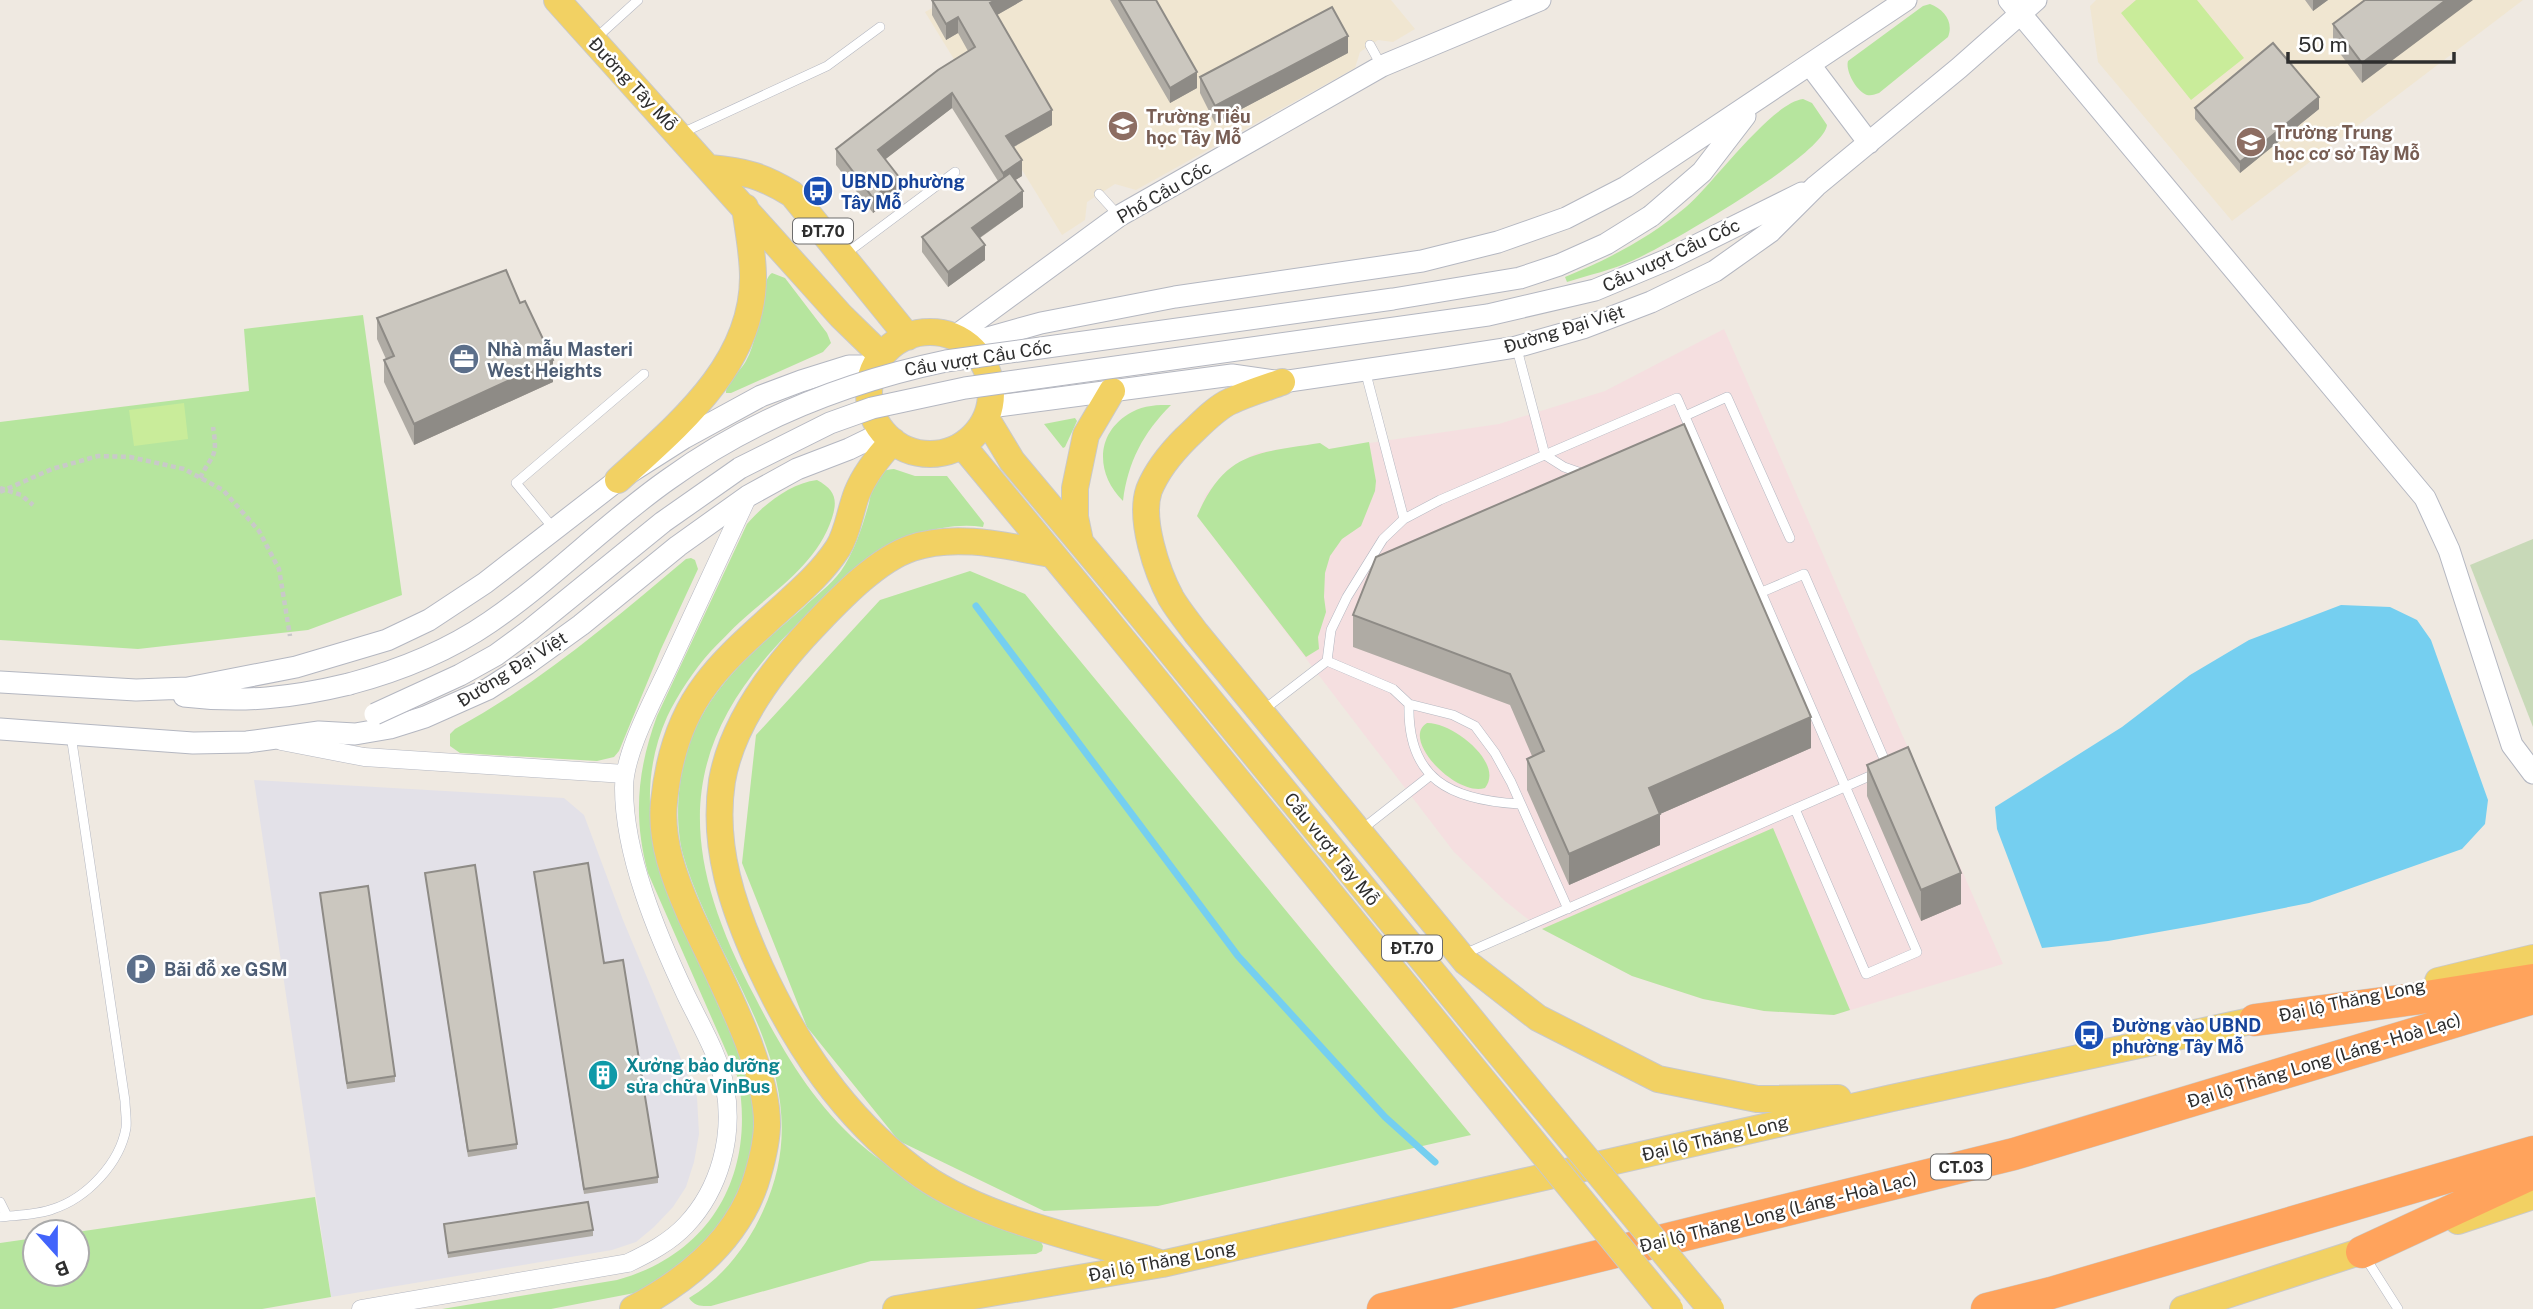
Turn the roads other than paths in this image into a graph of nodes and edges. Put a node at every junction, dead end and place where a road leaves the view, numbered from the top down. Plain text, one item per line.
1 (556, 0) edge
2 (638, 0) edge
3 (1541, 0) edge
4 (1906, 0) edge
5 (2022, 4) edge
6 (880, 27) dead end
7 (593, 41) junction
8 (1370, 45) dead end
9 (1810, 65) junction
10 (1382, 66) junction
11 (1757, 100) junction
12 (680, 134) junction
13 (1869, 143) junction
14 (710, 168) junction
15 (955, 172) dead end
16 (1816, 187) junction
17 (1099, 194) dead end
18 (745, 207) junction
19 (1119, 216) junction
20 (843, 255) junction
21 (908, 337) junction
22 (960, 340) junction
23 (1516, 347) junction
24 (879, 361) junction
25 (1365, 370) junction
26 (644, 374) dead end
27 (1282, 382) junction
28 (1112, 391) junction
29 (988, 412) junction
30 (1685, 416) junction
31 (1692, 432) junction
32 (888, 437) junction
33 (1679, 437) edge
34 (962, 445) junction
35 (1545, 455) junction
36 (1595, 472) edge
37 (618, 480) junction
38 (748, 496) junction
39 (1404, 519) junction
40 (555, 531) junction
41 (1790, 538) dead end
42 (1080, 543) junction
43 (1051, 554) junction
44 (1762, 592) junction
45 (1327, 661) junction
46 (0, 682) edge
47 (136, 690) junction
48 (1409, 704) junction
49 (1261, 712) junction
50 (0, 729) edge
51 (319, 732) junction
52 (71, 733) junction
53 (275, 739) junction
54 (2533, 773) edge
55 (625, 774) junction
56 (1431, 775) junction
57 (1846, 787) junction
58 (1519, 804) junction
59 (1795, 809) junction
60 (1359, 831) junction
61 (1568, 909) junction
62 (1461, 956) junction
63 (2533, 958) edge
64 (2533, 980) edge
65 (2533, 998) edge
66 (2255, 1020) junction
67 (1892, 1098) junction
68 (2533, 1152) edge
69 (2533, 1173) edge
70 (2533, 1196) edge
71 (0, 1202) edge
72 (4, 1217) edge
73 (2362, 1252) junction
74 (1162, 1264) junction
75 (361, 1309) edge
76 (633, 1309) edge
77 (896, 1309) edge
78 (1382, 1309) edge
79 (1670, 1309) edge
80 (1711, 1309) edge
81 (1987, 1309) edge
82 (2183, 1309) edge
83 (2398, 1309) edge

1 - 7 main road, Đường Tây Mỗ / ĐT.70
2 - 7 lane
3 - 10 street, Phố Cầu Cốc
4 - 9 street
5 - 13 street, Đường Đại Việt
5 - 54 street
6 - 12 lane
7 - 12 main road, Đường Tây Mỗ / ĐT.70
8 - 10 lane
9 - 11 street
9 - 13 street
10 - 19 street, Phố Cầu Cốc
11 - 22 street
11 - 47 street, Cầu vượt Cầu Cốc, bridge
12 - 14 main road, Đường Tây Mỗ / ĐT.70
13 - 16 street, Đường Đại Việt
14 - 18 main road, Đường Tây Mỗ / ĐT.70
14 - 20 main road, ĐT.70
15 - 20 lane
16 - 23 street, Đường Đại Việt
16 - 51 street, Cầu vượt Cầu Cốc, bridge
17 - 19 lane
18 - 24 main road, Đường Tây Mỗ / ĐT.70
18 - 37 main road
19 - 22 street, Phố Cầu Cốc
20 - 21 main road, ĐT.70
21 - 22 main road
21 - 24 main road
22 - 29 main road
23 - 25 street, Đường Đại Việt
23 - 35 lane
24 - 32 main road
24 - 37 street
25 - 27 street, Đường Đại Việt
25 - 39 lane
26 - 40 lane
27 - 28 street, Đường Đại Việt
27 - 49 main road
28 - 29 street, Đường Đại Việt
28 - 42 main road
29 - 34 main road
29 - 42 main road, Cầu vượt Tây Mỗ / ĐT.70
30 - 31 lane
30 - 35 lane
30 - 41 lane
31 - 33 lane
31 - 44 lane
32 - 34 main road
32 - 38 street, Đường Đại Việt
32 - 76 main road
34 - 43 main road, Cầu vượt Tây Mỗ / ĐT.70
35 - 36 lane
35 - 39 lane
37 - 40 street
38 - 51 street, Đường Đại Việt
38 - 55 street
39 - 45 lane
40 - 47 street
42 - 80 main road, Cầu vượt Tây Mỗ / ĐT.70, bridge
43 - 74 main road
43 - 79 main road, Cầu vượt Tây Mỗ / ĐT.70, bridge
44 - 57 lane
44 - 57 lane
45 - 48 lane
45 - 49 lane
46 - 47 street
48 - 56 lane
48 - 58 lane
49 - 60 main road
50 - 52 street, Đường Đại Việt
51 - 53 street, Đường Đại Việt
52 - 53 street, Đường Đại Việt
52 - 72 lane
53 - 55 street
55 - 75 street
56 - 58 lane
56 - 60 lane
57 - 59 lane
57 - 59 lane
58 - 61 lane
59 - 61 lane
60 - 62 main road
61 - 62 lane
62 - 67 main road
63 - 66 main road, Đại lộ Thăng Long
64 - 66 highway
65 - 78 highway, Đại lộ Thăng Long (Láng - Hoà Lạc) / CT.03
66 - 67 main road, Đại lộ Thăng Long
67 - 74 main road, Đại lộ Thăng Long
68 - 81 highway
69 - 73 highway
70 - 73 main road
71 - 72 lane
73 - 82 main road
73 - 83 lane
74 - 77 main road, Đại lộ Thăng Long

